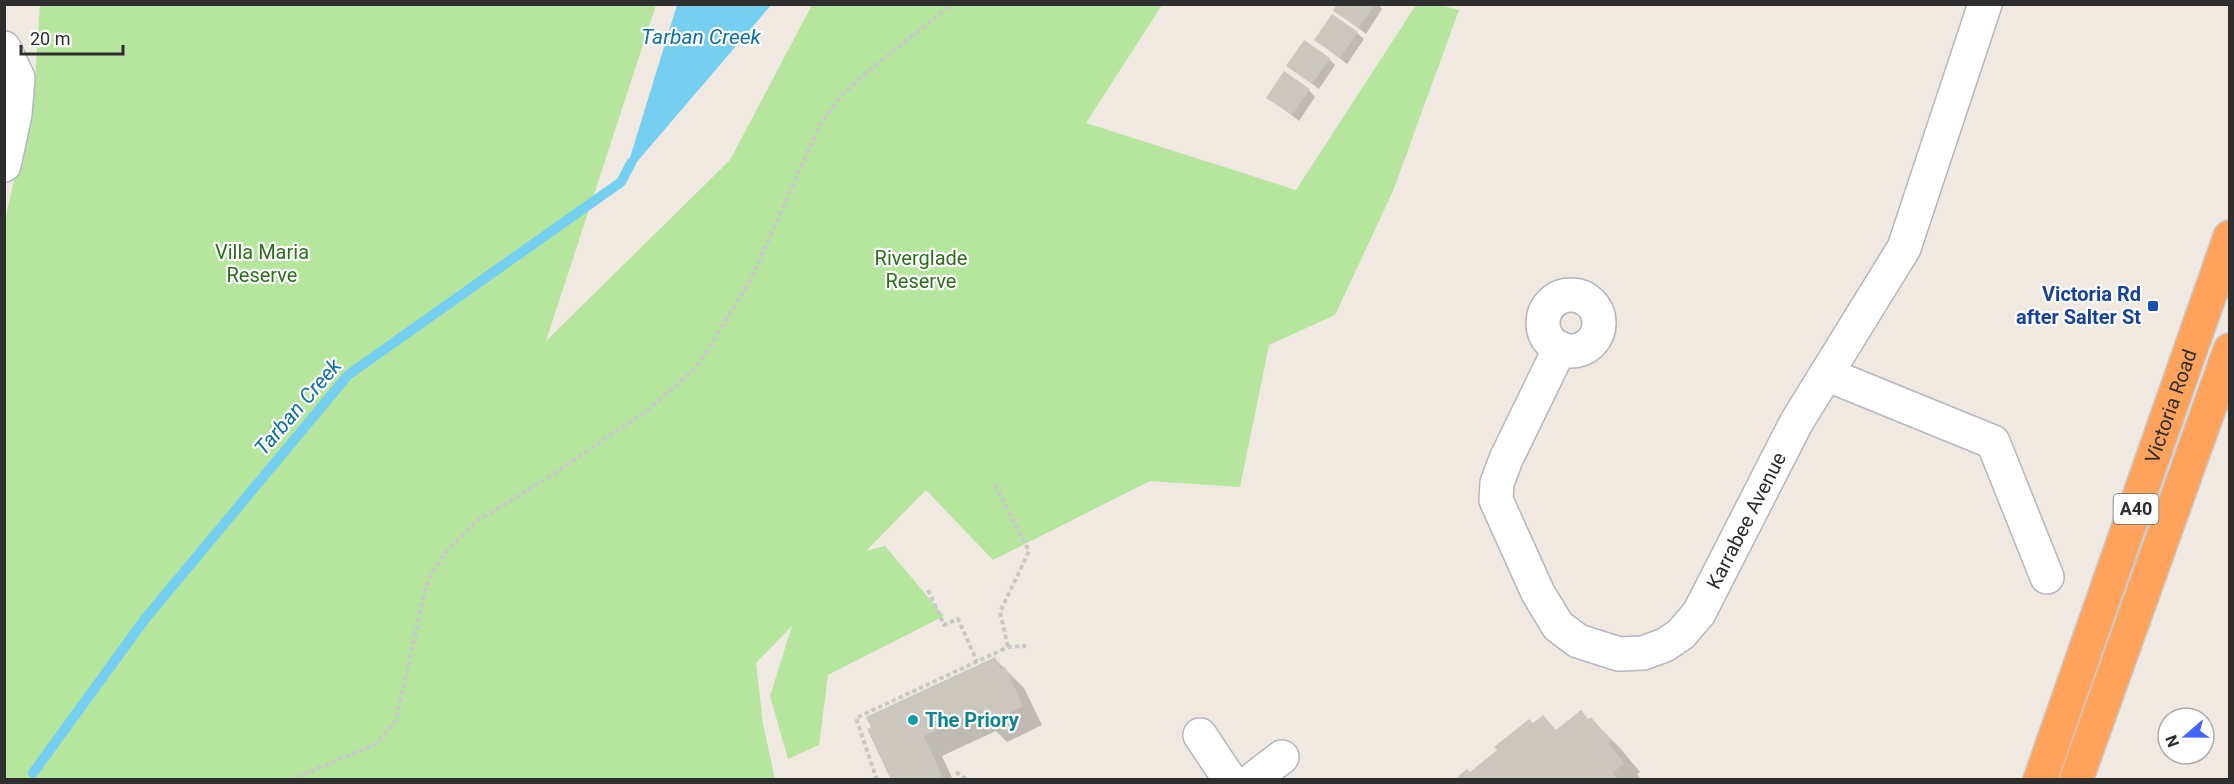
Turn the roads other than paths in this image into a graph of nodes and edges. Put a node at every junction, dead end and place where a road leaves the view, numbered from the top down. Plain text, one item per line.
1 (1985, 4) edge
2 (4, 48) edge
3 (4, 165) edge
4 (2229, 237) edge
5 (1560, 348) dead end
6 (2229, 350) edge
7 (1826, 374) junction
8 (2047, 577) dead end
9 (1200, 735) dead end
10 (1282, 757) dead end
11 (1230, 780) edge
12 (1252, 780) edge
13 (2040, 780) edge
14 (2076, 780) edge

1 - 7 street, Karrabee Avenue
2 - 3 street
4 - 13 highway, Victoria Road / A40
5 - 7 street, Karrabee Avenue
6 - 14 highway, Victoria Road / A40
7 - 8 street
9 - 11 street
10 - 12 street

